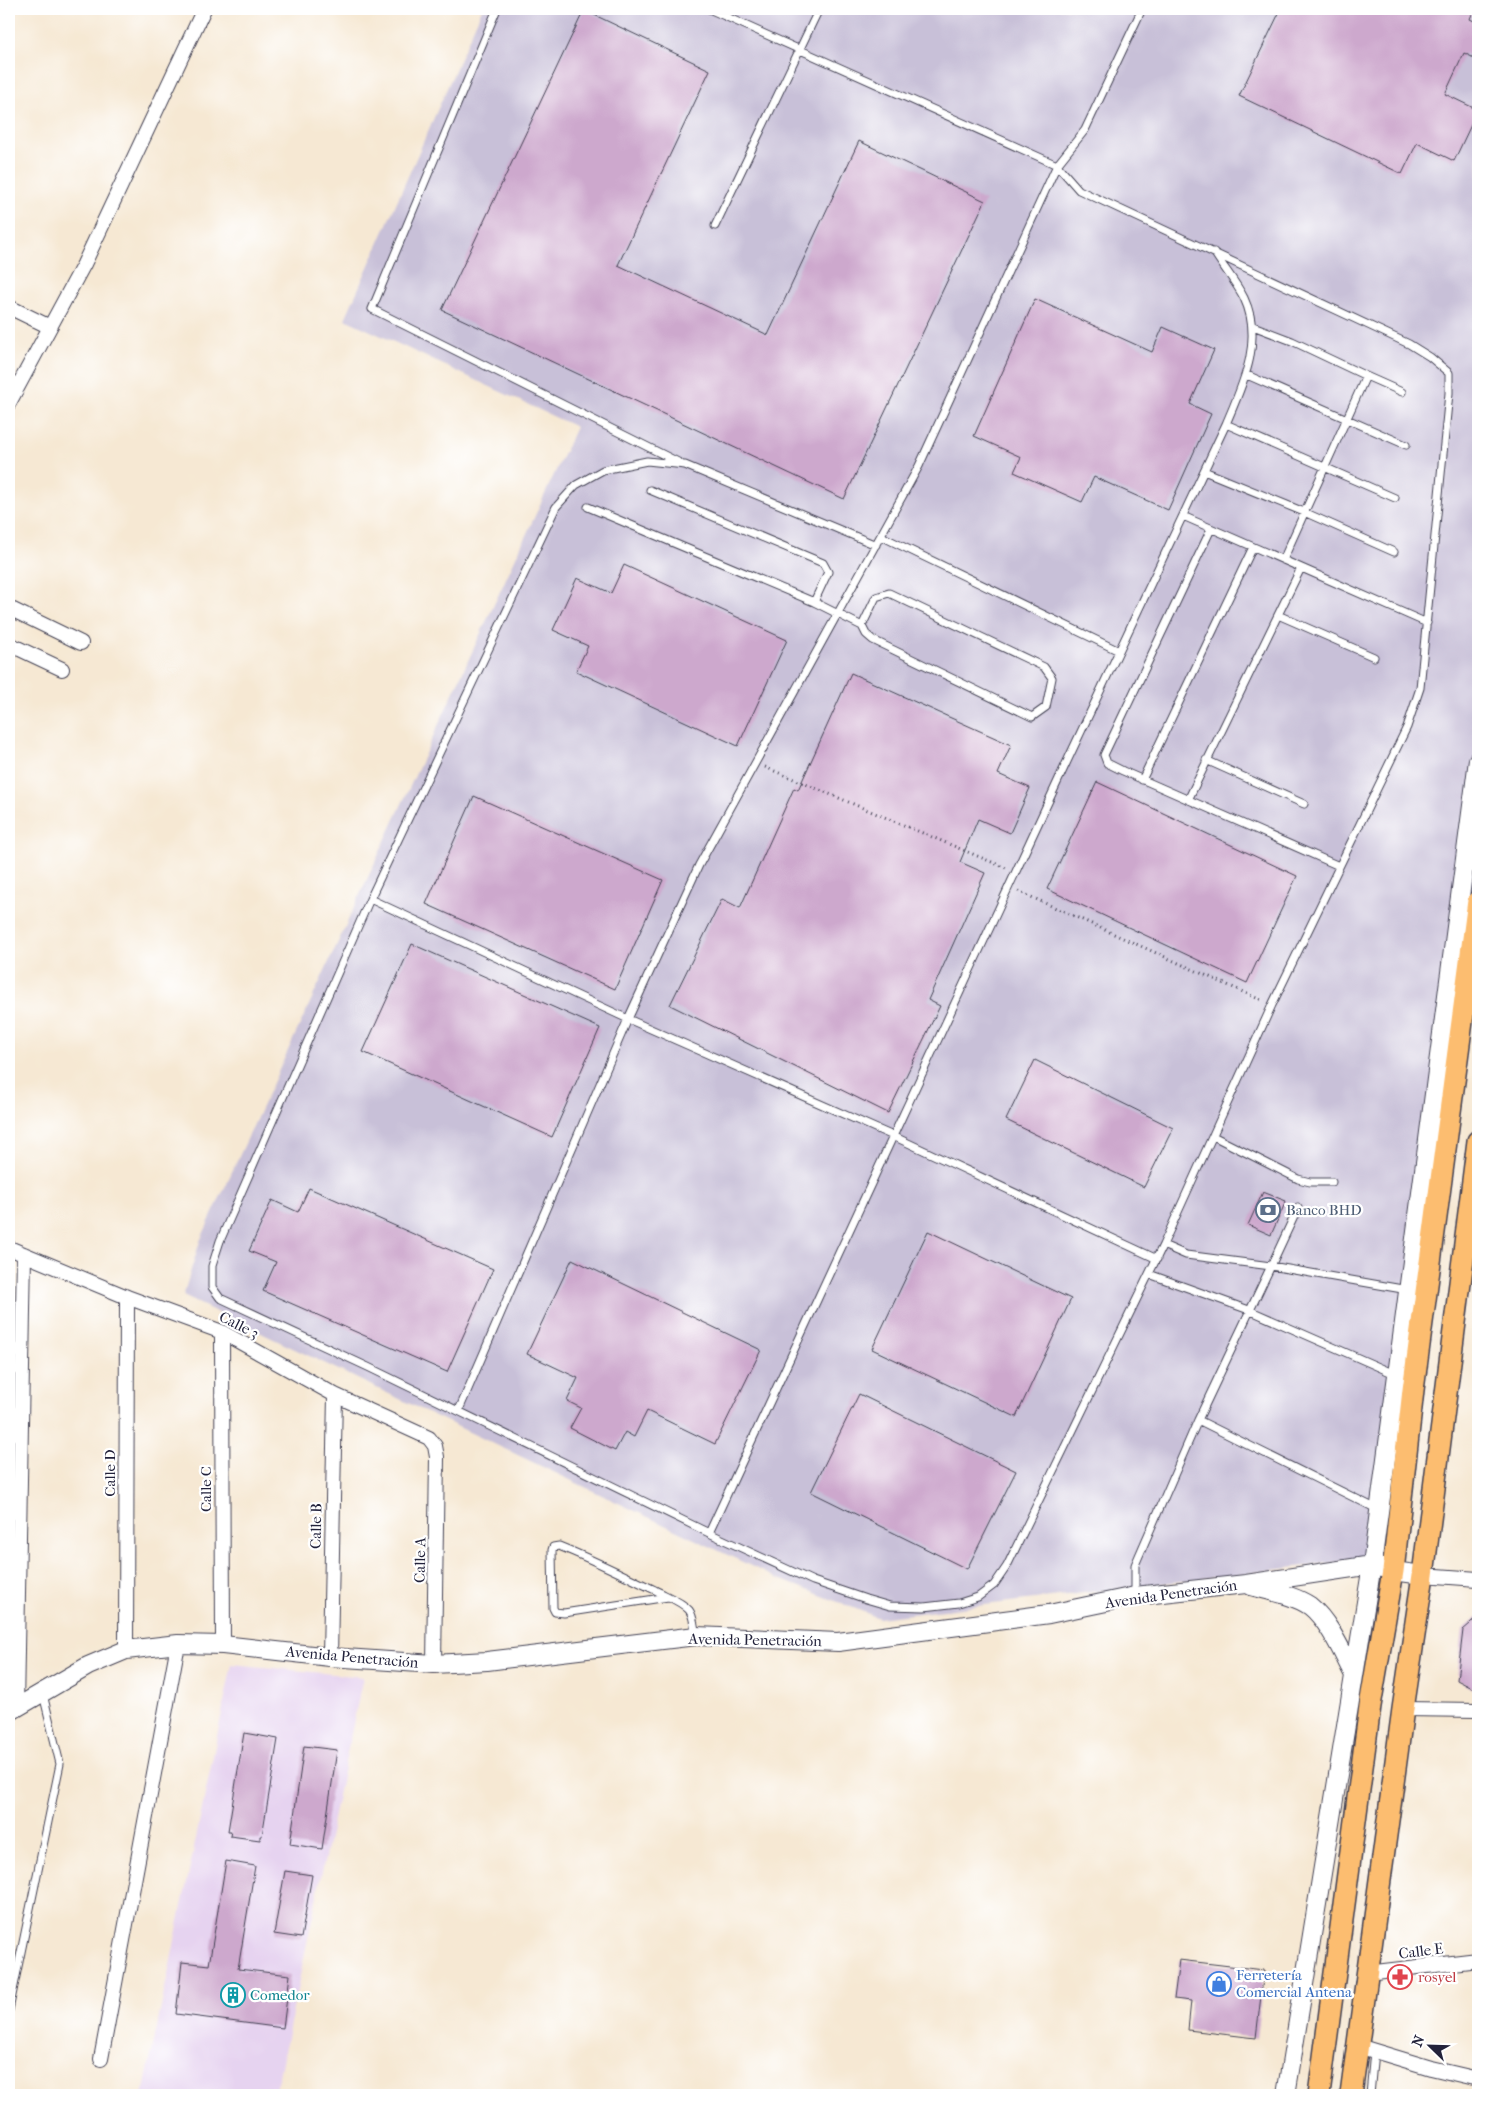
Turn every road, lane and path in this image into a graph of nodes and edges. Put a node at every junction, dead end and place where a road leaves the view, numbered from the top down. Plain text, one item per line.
1 (204, 9) edge
2 (497, 9) edge
3 (709, 9) edge
4 (819, 9) edge
5 (1142, 9) edge
6 (799, 50) junction
7 (1057, 165) junction
8 (715, 226) dead end
9 (1214, 252) junction
10 (9, 306) edge
11 (1253, 326) junction
12 (50, 327) junction
13 (1247, 374) junction
14 (1366, 376) junction
15 (1402, 392) dead end
16 (9, 401) edge
17 (1347, 418) junction
18 (1226, 424) junction
19 (1406, 445) dead end
20 (685, 465) junction
21 (1325, 467) junction
22 (1204, 471) junction
23 (650, 490) dead end
24 (1395, 498) dead end
25 (588, 506) dead end
26 (1304, 512) junction
27 (1182, 516) junction
28 (1212, 529) junction
29 (881, 536) junction
30 (876, 545) junction
31 (1253, 547) junction
32 (1394, 552) dead end
33 (1283, 560) junction
34 (1301, 568) junction
35 (814, 602) junction
36 (9, 608) edge
37 (838, 614) junction
38 (1278, 615) junction
39 (1427, 623) junction
40 (862, 626) junction
41 (81, 643) dead end
42 (9, 644) edge
43 (1119, 651) junction
44 (1374, 657) dead end
45 (62, 669) dead end
46 (1206, 760) junction
47 (1478, 760) edge
48 (755, 763) junction
49 (1142, 780) junction
50 (1188, 800) junction
51 (1304, 804) dead end
52 (1339, 866) junction
53 (1015, 872) junction
54 (1008, 887) junction
55 (370, 899) junction
56 (1478, 901) edge
57 (1272, 1005) junction
58 (628, 1019) junction
59 (893, 1136) junction
60 (1212, 1136) junction
61 (1478, 1142) edge
62 (1332, 1182) dead end
63 (1298, 1208) dead end
64 (1163, 1246) junction
65 (9, 1248) edge
66 (24, 1254) junction
67 (1156, 1259) junction
68 (1271, 1266) junction
69 (1149, 1274) junction
70 (1409, 1290) junction
71 (126, 1297) junction
72 (1249, 1310) junction
73 (222, 1332) junction
74 (1397, 1375) junction
75 (335, 1395) junction
76 (459, 1410) junction
77 (1198, 1420) junction
78 (437, 1457) joint
79 (1379, 1510) junction
80 (709, 1533) junction
81 (1372, 1565) junction
82 (1393, 1571) junction
83 (1423, 1575) junction
84 (1478, 1579) edge
85 (1246, 1584) junction
86 (1135, 1596) junction
87 (668, 1597) junction
88 (696, 1636) junction
89 (178, 1644) junction
90 (223, 1645) junction
91 (126, 1650) junction
92 (330, 1657) junction
93 (434, 1664) junction
94 (1354, 1675) junction
95 (42, 1692) junction
96 (1402, 1709) junction
97 (12, 1710) edge
98 (1478, 1710) edge
99 (1478, 1960) edge
100 (1367, 1974) junction
101 (9, 2010) edge
102 (1366, 2049) junction
103 (101, 2059) dead end
104 (1478, 2079) edge
105 (1286, 2095) edge
106 (1319, 2095) edge
107 (1351, 2095) edge
108 (1370, 2095) edge

1 - 12 street
2 - 20 lane
3 - 6 lane
4 - 6 lane
5 - 7 lane
6 - 7 lane
6 - 8 lane
7 - 9 lane
7 - 29 lane
9 - 11 lane
9 - 39 lane
10 - 12 street
11 - 13 lane
11 - 14 lane
12 - 16 street
13 - 17 lane
13 - 18 lane
14 - 15 lane
14 - 17 lane
17 - 19 lane
17 - 21 lane
18 - 21 lane
18 - 22 lane
20 - 30 lane
20 - 55 lane
21 - 24 lane
21 - 26 lane
22 - 26 lane
22 - 27 lane
23 - 35 lane
25 - 35 lane
26 - 32 lane
26 - 33 lane
27 - 28 lane
27 - 43 lane
28 - 31 lane
28 - 49 lane
29 - 30 lane
29 - 43 lane
30 - 37 lane
31 - 33 lane
31 - 49 lane
33 - 34 lane
34 - 38 lane
34 - 39 lane
35 - 37 lane
36 - 41 street
37 - 40 lane
37 - 48 lane
38 - 44 lane
38 - 46 lane
39 - 52 lane
40 - 40 lane
42 - 45 street
43 - 53 lane
46 - 50 lane
46 - 51 lane
47 - 70 street
48 - 53 path
48 - 58 lane
49 - 50 lane
50 - 52 lane
52 - 57 lane
53 - 54 lane
54 - 57 path
54 - 59 lane
55 - 58 lane
55 - 76 lane
56 - 82 main road
57 - 60 lane
58 - 59 lane
58 - 76 lane
59 - 67 lane
59 - 80 lane
60 - 62 lane
60 - 64 lane
61 - 83 main road
63 - 68 lane
64 - 67 lane
64 - 68 lane
65 - 66 street, Calle 3
66 - 71 street, Calle 3
66 - 97 street
67 - 69 lane
68 - 70 lane
68 - 72 lane
69 - 72 lane
69 - 80 lane
70 - 74 street
71 - 73 street, Calle 3
71 - 91 street, Calle D
72 - 74 lane
72 - 77 lane
73 - 75 street, Calle 3
73 - 90 street, Calle C
74 - 79 street
75 - 78 street, Calle 3
75 - 92 street, Calle B
76 - 80 lane
77 - 79 lane
77 - 86 lane
78 - 93 street, Calle A
79 - 81 street
81 - 82 street, Avenida Penetración
81 - 85 street, Avenida Penetración
81 - 94 street
82 - 83 street, Avenida Penetración
82 - 106 main road
83 - 84 street
83 - 96 main road
85 - 86 street, Avenida Penetración
85 - 94 street
86 - 88 street, Avenida Penetración
87 - 87 lane
87 - 88 lane
88 - 93 street, Avenida Penetración
89 - 90 street, Avenida Penetración
89 - 91 street, Avenida Penetración
89 - 103 street
90 - 92 street, Avenida Penetración
91 - 95 street, Avenida Penetración
92 - 93 street, Avenida Penetración
94 - 105 street
95 - 97 street, Avenida Penetración
95 - 101 lane
96 - 98 street
96 - 100 main road
99 - 100 street, Calle E
100 - 102 main road
102 - 104 street
102 - 107 main road
102 - 108 lane

